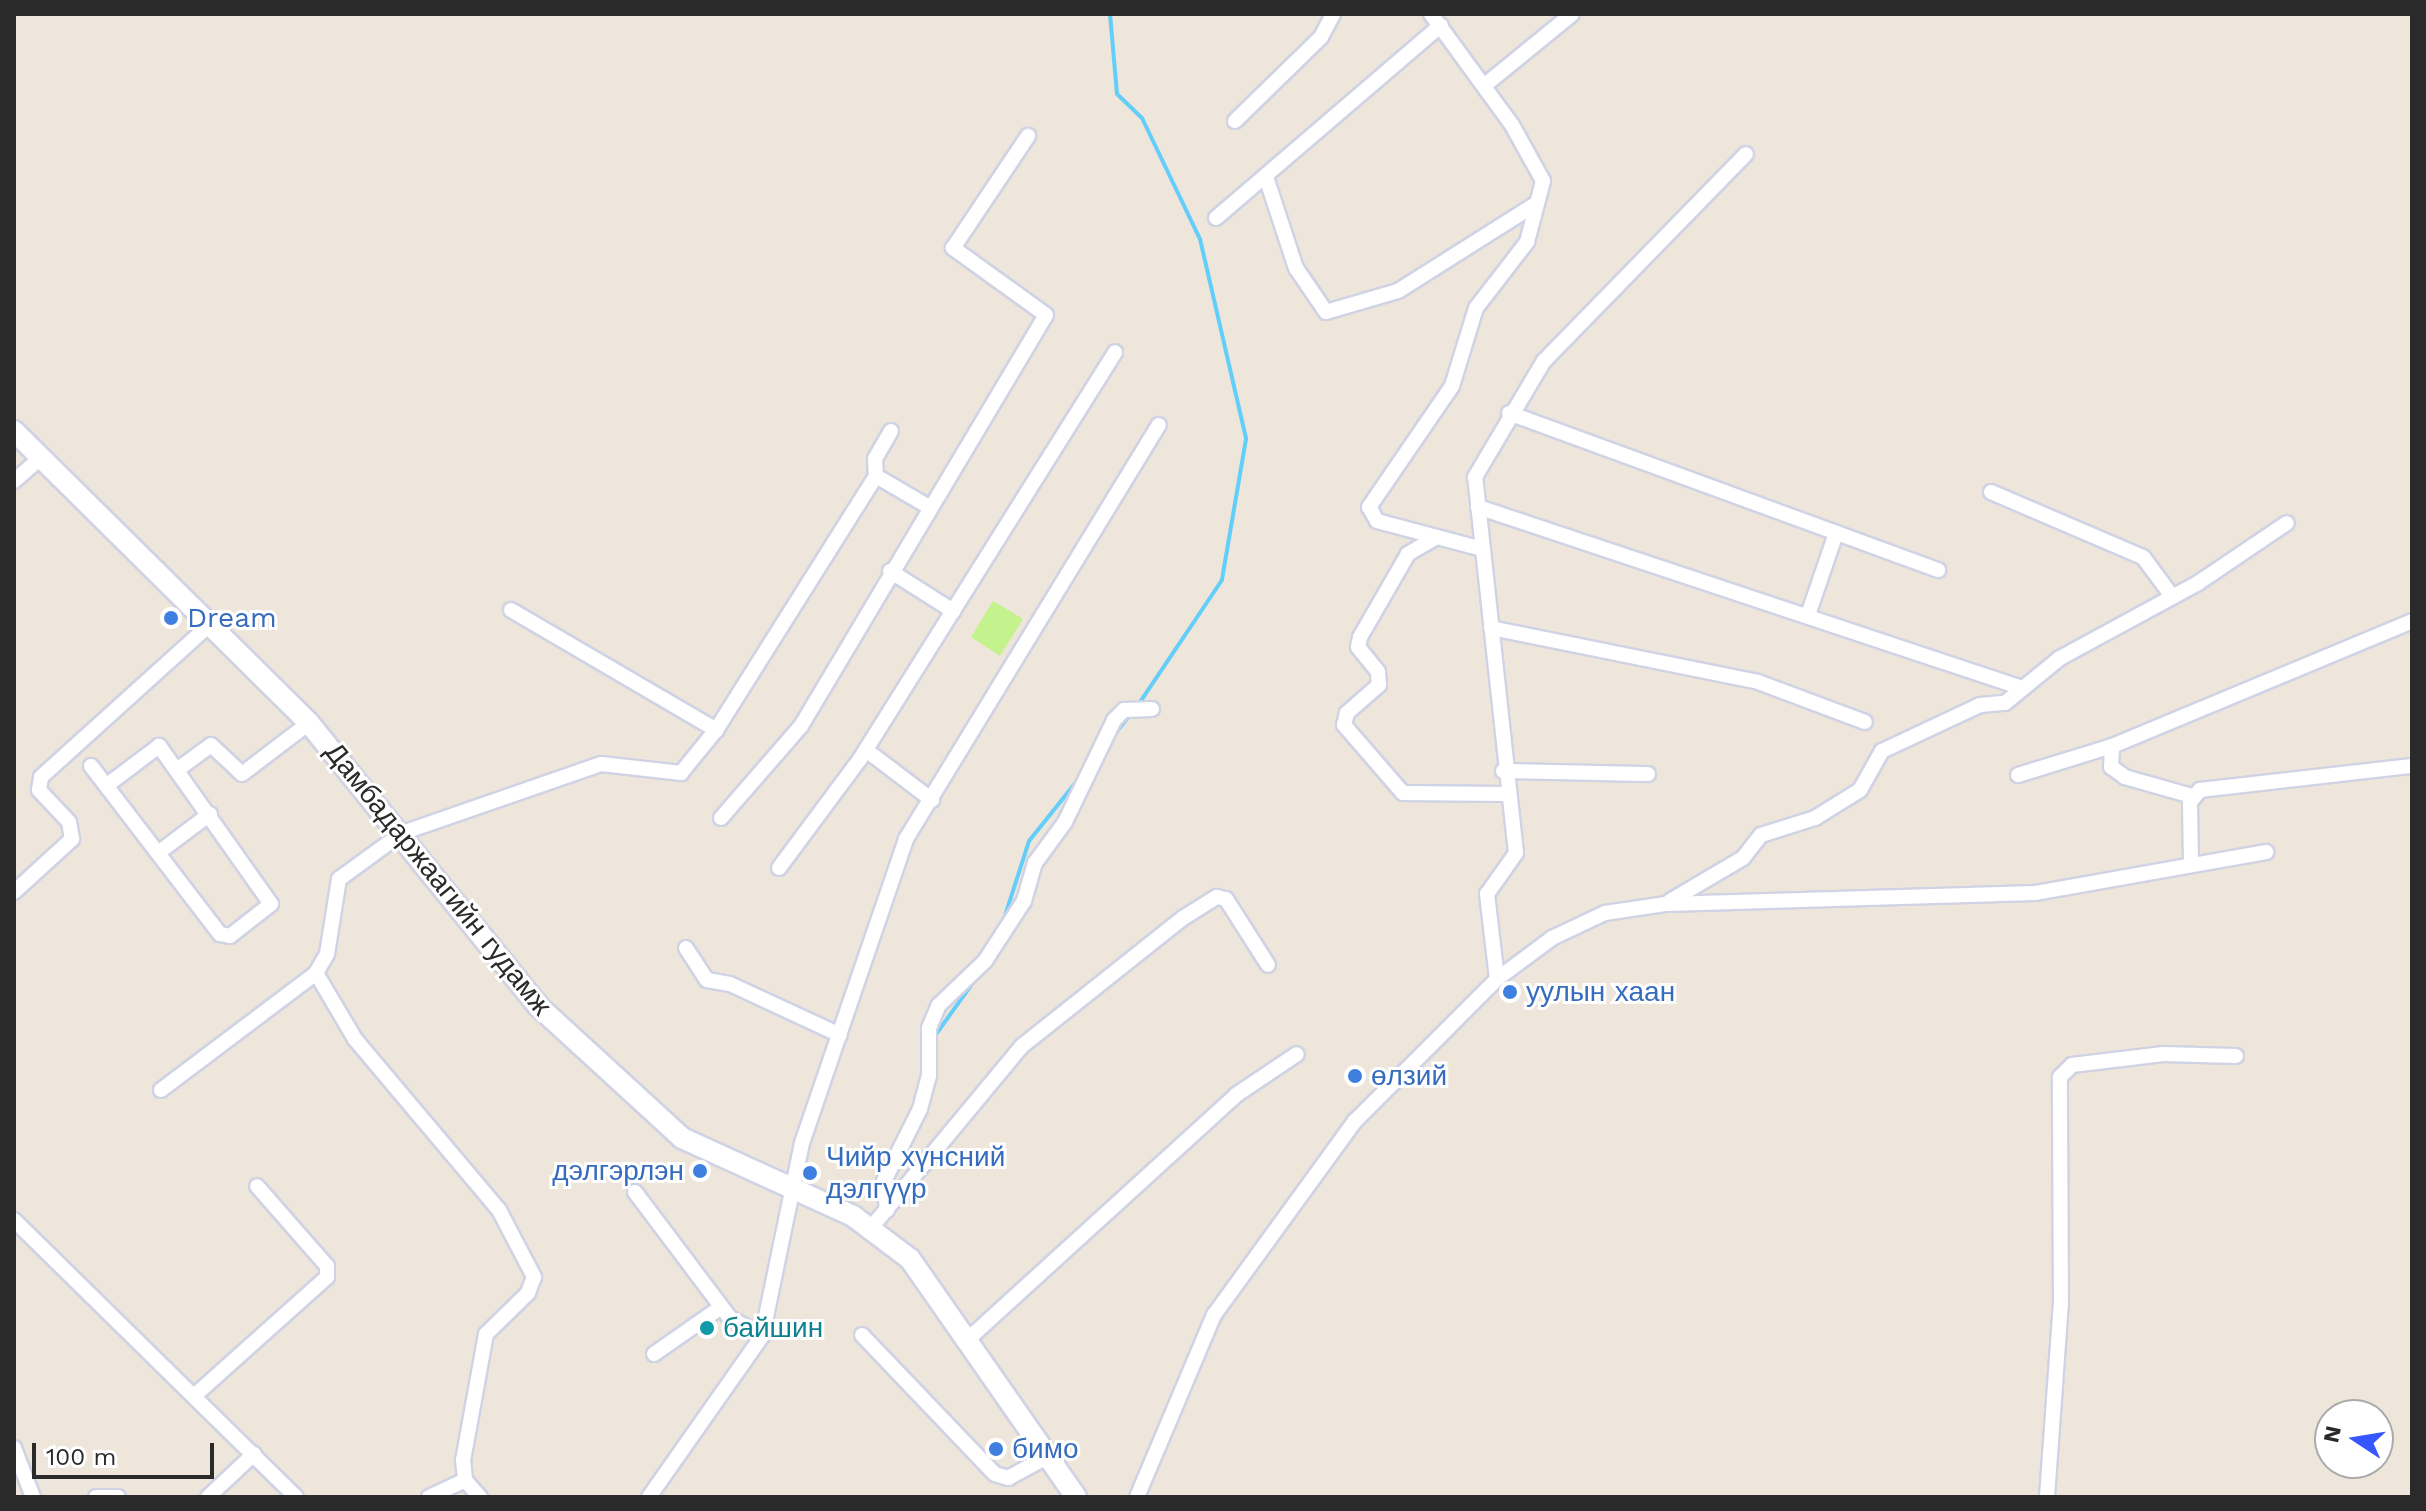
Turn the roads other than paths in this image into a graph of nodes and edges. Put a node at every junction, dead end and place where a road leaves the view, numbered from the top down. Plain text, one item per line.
1 (1333, 14) edge
2 (1572, 14) edge
3 (1438, 18) edge
4 (1485, 85) junction
5 (1235, 121) dead end
6 (1028, 136) dead end
7 (1746, 154) dead end
8 (1266, 177) junction
9 (1534, 205) junction
10 (1216, 218) dead end
11 (1115, 352) dead end
12 (1509, 413) junction
13 (1159, 425) dead end
14 (14, 431) edge
15 (891, 431) dead end
16 (39, 459) junction
17 (876, 476) junction
18 (14, 481) edge
19 (1991, 492) dead end
20 (929, 507) junction
21 (1478, 507) junction
22 (2287, 523) dead end
23 (1836, 533) junction
24 (1437, 537) junction
25 (1482, 549) junction
26 (1938, 570) dead end
27 (890, 571) junction
28 (2172, 596) junction
29 (511, 610) dead end
30 (953, 611) junction
31 (1808, 615) junction
32 (2412, 621) edge
33 (207, 627) junction
34 (1491, 628) junction
35 (2022, 688) junction
36 (1146, 709) dead end
37 (1865, 722) dead end
38 (309, 723) junction
39 (716, 730) junction
40 (2112, 746) junction
41 (866, 750) junction
42 (91, 766) dead end
43 (2412, 766) edge
44 (177, 770) junction
45 (1503, 771) junction
46 (1648, 774) dead end
47 (2018, 775) dead end
48 (107, 785) junction
49 (1506, 794) junction
50 (2192, 796) junction
51 (932, 800) junction
52 (210, 814) junction
53 (721, 818) dead end
54 (402, 833) junction
55 (2266, 852) dead end
56 (158, 853) junction
57 (2191, 862) junction
58 (779, 868) dead end
59 (14, 892) edge
60 (1666, 904) junction
61 (686, 948) dead end
62 (1268, 965) dead end
63 (316, 973) junction
64 (1497, 979) junction
65 (840, 1035) junction
66 (1297, 1054) dead end
67 (2236, 1056) dead end
68 (161, 1090) dead end
69 (257, 1186) dead end
70 (635, 1192) dead end
71 (793, 1193) junction
72 (887, 1210) junction
73 (14, 1220) edge
74 (870, 1229) junction
75 (721, 1307) junction
76 (862, 1335) dead end
77 (762, 1336) junction
78 (966, 1341) junction
79 (654, 1354) dead end
80 (194, 1396) junction
81 (14, 1448) edge
82 (254, 1454) junction
83 (1045, 1458) junction
84 (465, 1480) junction
85 (25, 1493) edge
86 (96, 1497) edge
87 (118, 1497) edge
88 (208, 1497) edge
89 (296, 1497) edge
90 (429, 1497) edge
91 (480, 1497) edge
92 (649, 1497) edge
93 (1076, 1497) edge
94 (1137, 1497) edge
95 (2047, 1497) edge

1 - 5 street
2 - 4 street
3 - 4 street
3 - 8 street
4 - 9 street
6 - 20 street
7 - 12 street
8 - 9 street
8 - 10 street
9 - 24 street
11 - 30 street
12 - 21 street
12 - 23 street
13 - 51 street
14 - 16 main road, Дамбадаржаагийн гудамж
15 - 17 street
16 - 18 street
16 - 33 main road, Дамбадаржаагийн гудамж
17 - 20 street
17 - 39 street
19 - 28 street
20 - 27 street
21 - 25 street
21 - 31 street
22 - 28 street
23 - 26 street
23 - 31 street
24 - 25 street
24 - 49 street
25 - 34 street
27 - 30 street
27 - 53 street
28 - 35 street
29 - 39 street
30 - 41 street
31 - 35 street
32 - 40 street
33 - 38 main road, Дамбадаржаагийн гудамж
33 - 59 street
34 - 37 street
34 - 45 street
35 - 60 street
36 - 72 street
38 - 44 street
38 - 54 main road, Дамбадаржаагийн гудамж
39 - 54 street
40 - 47 street
40 - 50 street
41 - 51 street
41 - 58 street
42 - 48 street
43 - 50 street
44 - 48 street
44 - 52 street
45 - 46 street
45 - 49 street
48 - 56 street
49 - 64 street
50 - 57 street
51 - 65 street
52 - 56 street
52 - 56 street
54 - 63 street
54 - 71 main road, Дамбадаржаагийн гудамж
55 - 57 street
57 - 60 street
60 - 64 street
61 - 65 street
62 - 72 street
63 - 68 street
63 - 84 street
64 - 94 street
65 - 71 street
66 - 78 street
67 - 95 street
69 - 80 street
70 - 75 street
71 - 74 main road, Дамбадаржаагийн гудамж
71 - 77 street
72 - 74 street
73 - 80 street
74 - 78 main road, Дамбадаржаагийн гудамж
75 - 77 street
75 - 79 street
76 - 83 street
77 - 92 street
78 - 83 main road, Дамбадаржаагийн гудамж
80 - 82 street
81 - 85 street
82 - 88 street
82 - 89 street
83 - 93 main road, Дамбадаржаагийн гудамж
84 - 90 street
84 - 91 street
86 - 87 street

